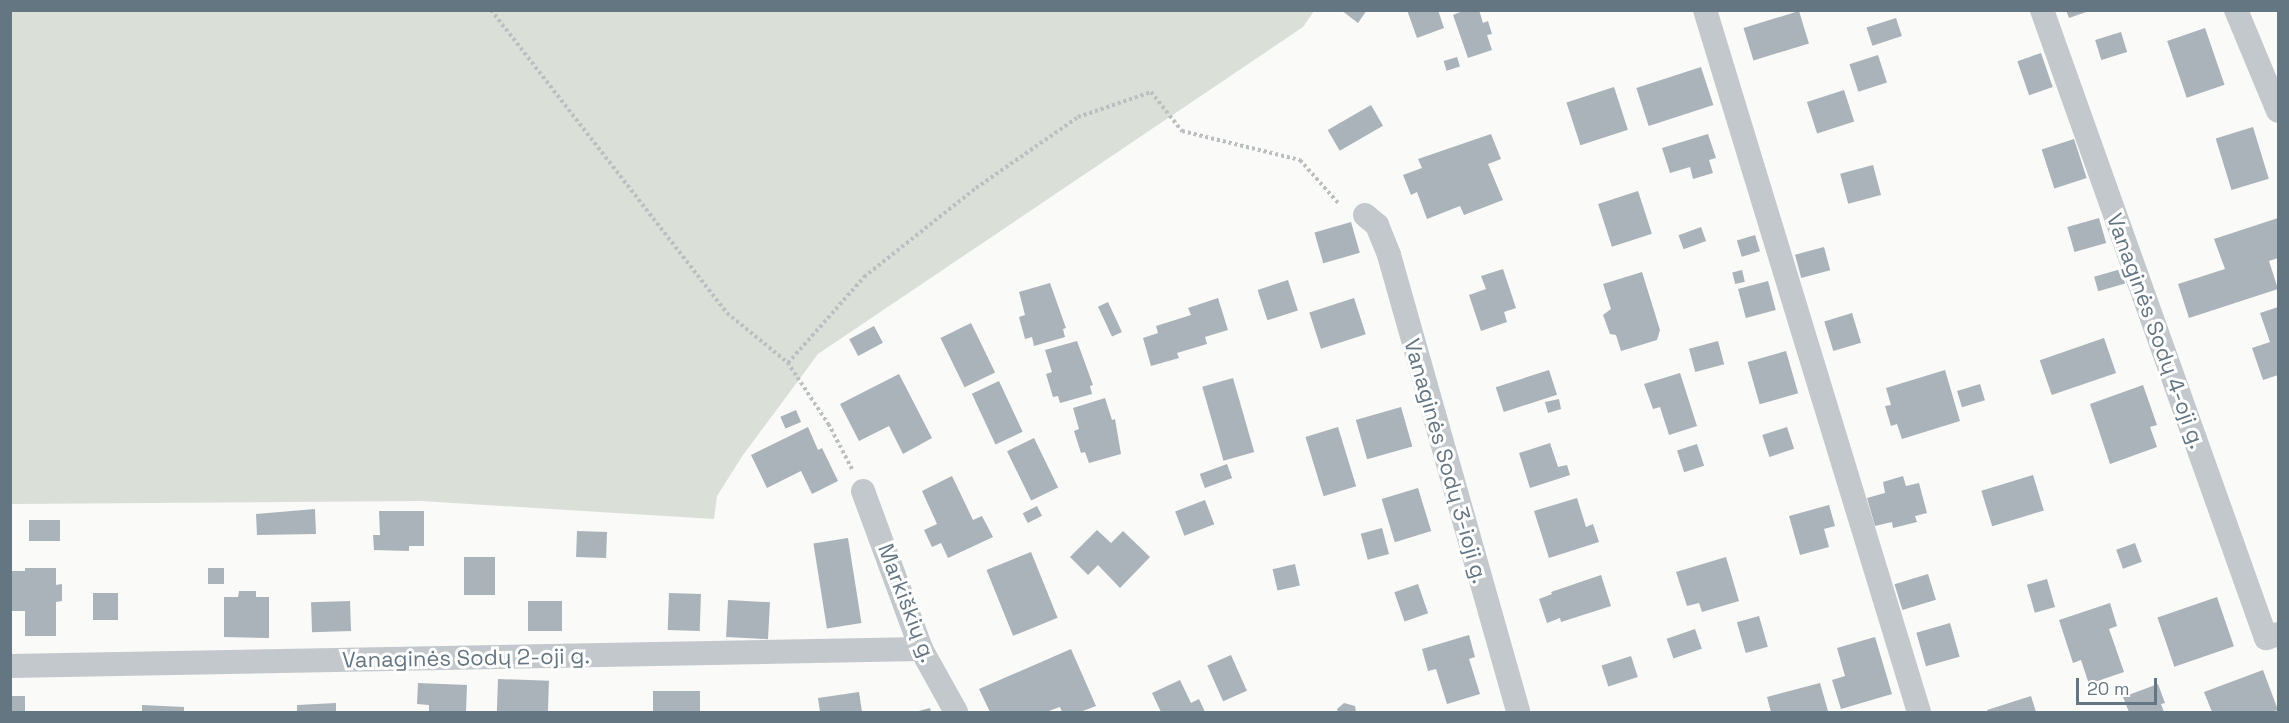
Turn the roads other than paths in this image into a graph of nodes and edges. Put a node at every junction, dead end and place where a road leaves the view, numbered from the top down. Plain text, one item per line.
1 (1706, 10) edge
2 (2042, 10) edge
3 (2236, 10) edge
4 (2278, 111) edge
5 (1365, 215) dead end
6 (863, 490) road end
7 (2278, 634) edge
8 (921, 649) junction
9 (10, 666) edge
10 (956, 712) edge
11 (1518, 712) edge
12 (1918, 712) edge

1 - 12 street
2 - 7 street, Vanaginės Sodų 4-oji g.
3 - 4 street
5 - 11 street, Vanaginės Sodų 3-ioji g.
6 - 8 street, Markiškių g.
8 - 9 street, Vanaginės Sodų 2-oji g.
8 - 10 street, Markiškių g.

